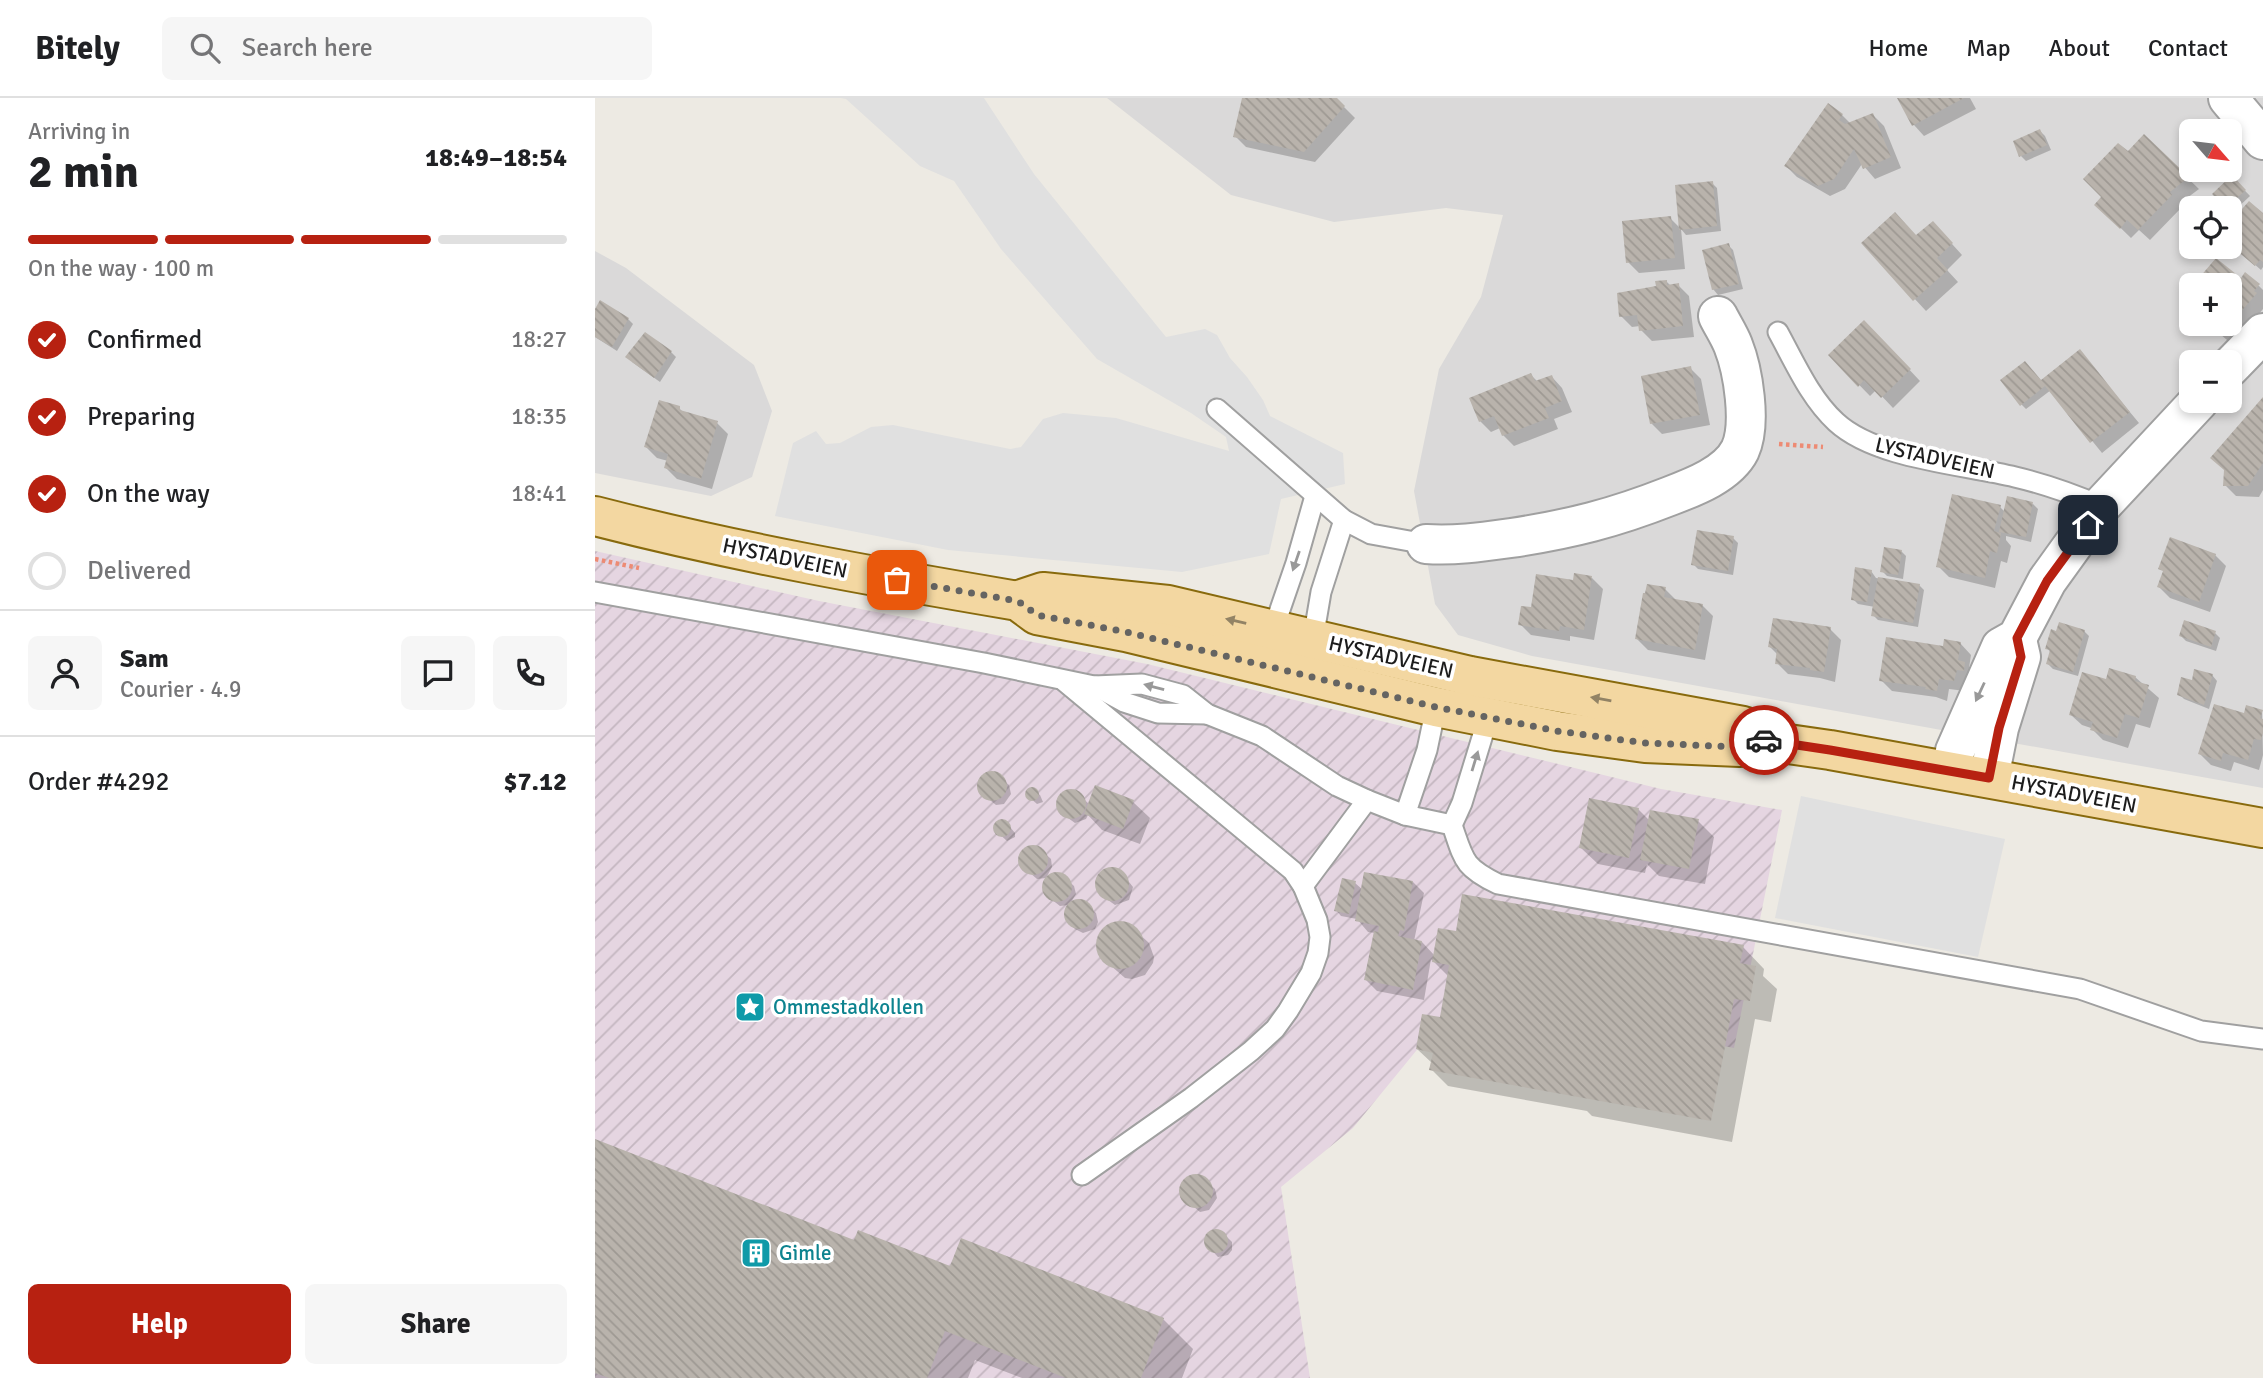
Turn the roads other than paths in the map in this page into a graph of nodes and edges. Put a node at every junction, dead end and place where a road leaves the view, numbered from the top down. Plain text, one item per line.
1 (2228, 98) edge
2 (2263, 140) edge
3 (1718, 316) dead end
4 (1778, 332) dead end
5 (2263, 333) edge
6 (2242, 355) edge
7 (1217, 409) dead end
8 (2188, 413) edge
9 (1315, 496) junction
10 (2101, 506) junction
11 (595, 516) edge
12 (1344, 520) junction
13 (1426, 544) joint
14 (595, 592) edge
15 (1018, 601) junction
16 (1273, 630) junction
17 (2017, 638) junction
18 (1313, 639) junction
19 (1280, 668) junction
20 (1470, 676) junction
21 (1061, 679) junction
22 (1436, 707) junction
23 (1488, 718) junction
24 (1760, 740) junction
25 (1951, 771) junction
26 (1989, 778) junction
27 (1367, 800) junction
28 (1405, 815) junction
29 (1452, 825) junction
30 (2263, 828) edge
31 (1303, 886) junction
32 (2263, 1039) edge
33 (1082, 1175) dead end

1 - 2 street
3 - 13 street
4 - 10 lane, LYSTADVEIEN
5 - 6 street
7 - 9 lane
8 - 10 street
9 - 12 lane
9 -> 16 lane
10 - 17 street
11 - 15 main road, HYSTADVEIEN
12 - 13 lane
12 - 18 lane
14 - 21 lane
16 -> 15 main road, HYSTADVEIEN
15 - 19 main road, HYSTADVEIEN
16 - 18 main road, HYSTADVEIEN
16 - 19 lane
17 -> 25 street
17 - 26 street
18 - 19 lane
18 - 20 main road, HYSTADVEIEN
19 - 22 main road, HYSTADVEIEN
20 - 22 lane
20 - 23 lane
24 -> 20 main road, HYSTADVEIEN
21 - 27 lane
21 - 31 lane
22 - 23 main road, HYSTADVEIEN
22 - 28 lane
23 - 24 main road, HYSTADVEIEN
29 -> 23 lane
24 - 25 main road, HYSTADVEIEN
25 - 26 main road, HYSTADVEIEN
26 - 30 main road, HYSTADVEIEN
27 - 28 lane
27 - 31 lane
28 - 29 lane
29 - 32 lane
31 - 33 lane

